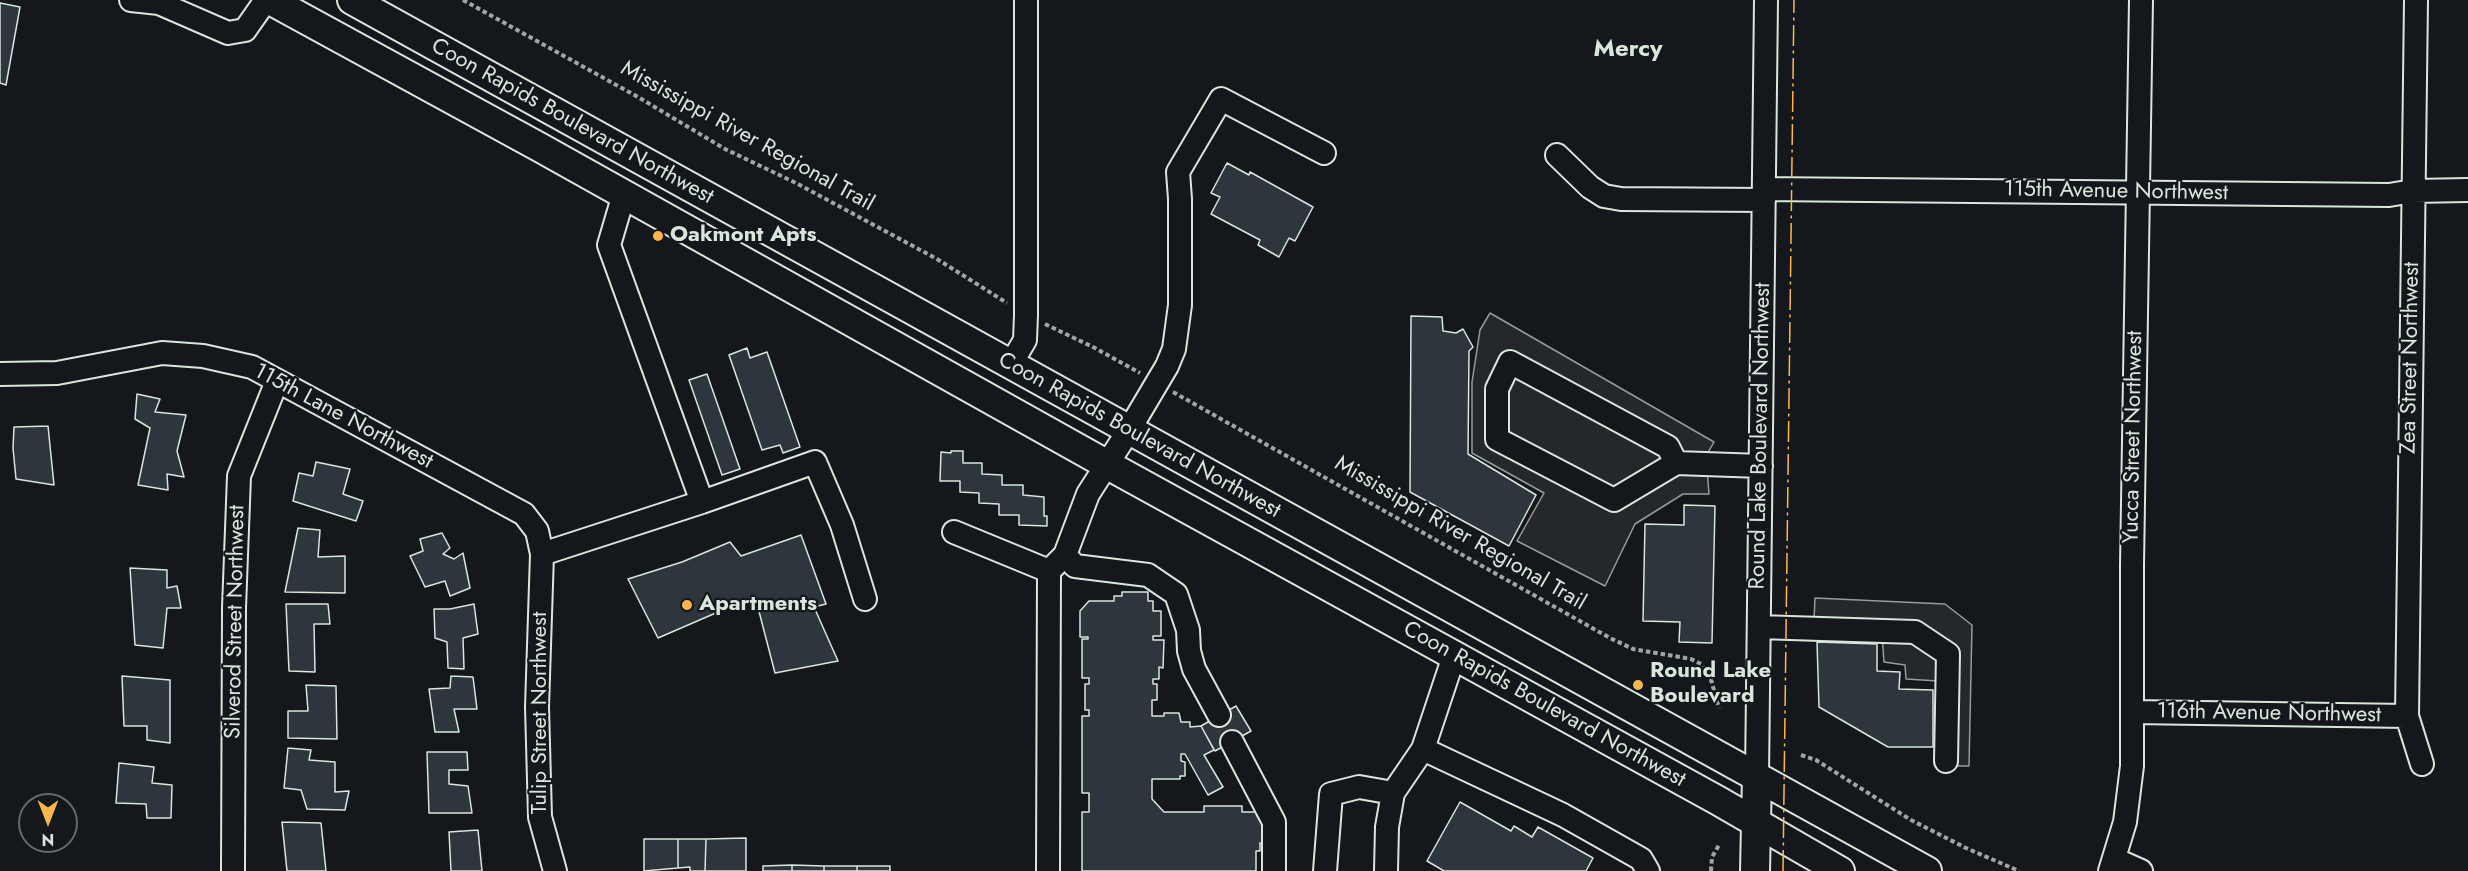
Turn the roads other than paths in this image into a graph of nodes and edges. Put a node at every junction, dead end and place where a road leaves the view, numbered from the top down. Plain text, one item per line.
1 (131, 0) edge
2 (268, 0) edge
3 (352, 0) edge
4 (1026, 0) edge
5 (1766, 0) edge
6 (2141, 0) edge
7 (2416, 0) edge
8 (1324, 153) dead end
9 (1557, 155) dead end
10 (2468, 190) edge
11 (2413, 191) junction
12 (2138, 192) junction
13 (624, 194) junction
14 (1764, 194) junction
15 (1011, 364) junction
16 (0, 374) edge
17 (278, 381) junction
18 (1129, 430) junction
19 (1676, 463) junction
20 (1106, 464) junction
21 (1761, 466) junction
22 (702, 502) junction
23 (954, 532) dead end
24 (542, 554) junction
25 (1065, 555) junction
26 (1049, 571) junction
27 (864, 599) dead end
28 (1759, 627) junction
29 (1454, 656) junction
30 (2132, 712) junction
31 (1219, 715) tunnel mouth
32 (2407, 716) junction
33 (1232, 741) tunnel mouth
34 (1423, 749) junction
35 (1946, 761) dead end
36 (2422, 764) dead end
37 (1757, 776) junction
38 (1393, 793) junction
39 (1756, 824) junction
40 (2112, 865) edge
41 (233, 871) edge
42 (555, 871) edge
43 (1048, 871) edge
44 (1274, 871) edge
45 (1325, 871) edge
46 (1386, 871) edge
47 (1648, 871) edge
48 (1755, 871) edge
49 (1840, 871) edge
50 (1927, 871) edge
51 (2141, 871) edge

1 - 2 street
2 - 13 main road, Coon Rapids Boulevard Northwest
3 - 15 main road, Coon Rapids Boulevard Northwest
4 - 15 street
5 - 14 street, Round Lake Boulevard Northwest
6 - 12 street, Yucca Street Northwest
7 - 11 street, Zea Street Northwest
8 - 18 street
9 - 14 street, 115th Avenue Northwest
10 - 11 street, 115th Avenue Northwest
11 - 12 street, 115th Avenue Northwest
11 - 32 street, Zea Street Northwest
12 - 14 street, 115th Avenue Northwest
12 - 30 street, Yucca Street Northwest
13 - 20 main road, Coon Rapids Boulevard Northwest
13 - 22 street
14 - 21 street, Round Lake Boulevard Northwest
15 - 18 main road, Coon Rapids Boulevard Northwest
16 - 17 street, 115th Lane Northwest
17 - 24 street, 115th Lane Northwest
17 - 41 street, Silverod Street Northwest
18 - 20 street
18 - 37 main road, Coon Rapids Boulevard Northwest
19 - 19 street
19 - 21 street
20 - 25 street
20 - 29 main road, Coon Rapids Boulevard Northwest
21 - 28 street, Round Lake Boulevard Northwest
22 - 24 street
22 - 27 street
23 - 26 street
24 - 42 street, Tulip Street Northwest
25 - 26 street
25 - 31 street
26 - 43 street
28 - 35 street
28 - 37 street, Round Lake Boulevard Northwest
29 - 34 street
29 - 39 main road, Coon Rapids Boulevard Northwest
30 - 32 street, 116th Avenue Northwest
30 - 40 street, Yucca Street Northwest
32 - 36 street, Zea Street Northwest
33 - 44 street
34 - 38 street
34 - 47 street
37 - 39 main road, Round Lake Boulevard Northwest
37 - 50 main road, Coon Rapids Boulevard Northwest
38 - 45 street
38 - 46 street
39 - 48 main road, Round Lake Boulevard Northwest
39 - 49 main road, Coon Rapids Boulevard Northwest
40 - 51 street

